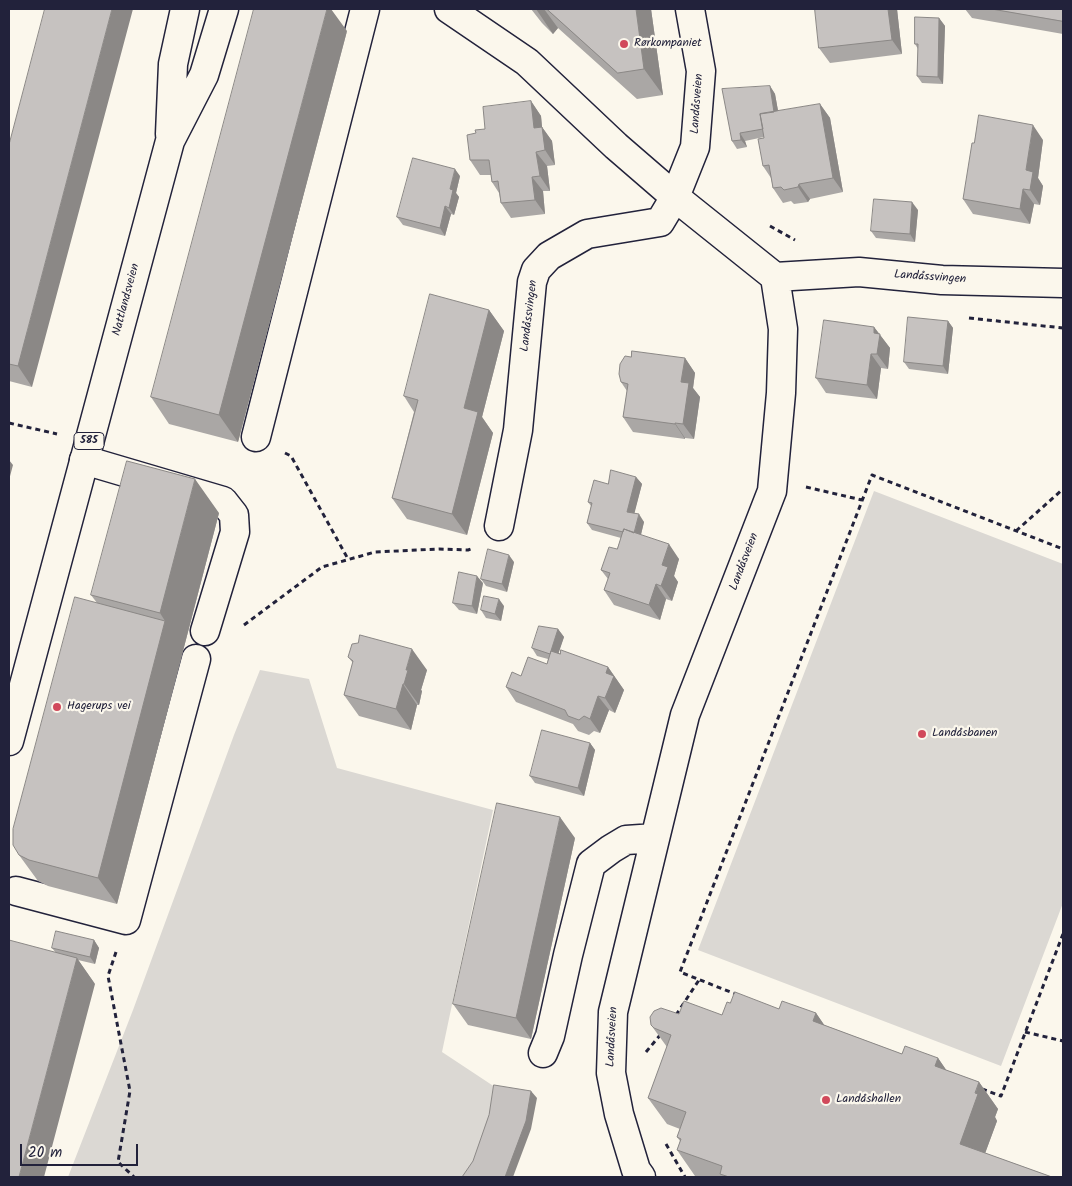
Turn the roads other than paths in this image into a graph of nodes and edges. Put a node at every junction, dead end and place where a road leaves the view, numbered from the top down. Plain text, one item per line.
1 (185, 9) edge
2 (224, 9) edge
3 (365, 9) edge
4 (449, 9) edge
5 (690, 9) edge
6 (170, 141) junction
7 (675, 198) junction
8 (775, 277) junction
9 (1063, 283) edge
10 (256, 437) road end
11 (84, 460) junction
12 (499, 526) road end
13 (205, 630) dead end
14 (196, 659) dead end
15 (9, 741) edge
16 (656, 838) junction
17 (16, 891) dead end
18 (543, 1053) dead end
19 (635, 1175) edge

1 - 6 street, Nattlandsveien / 585
2 - 6 street, Nattlandsveien / 585
3 - 10 street
4 - 7 street
5 - 7 street, Landåsveien
6 - 11 street, Nattlandsveien / 585
7 - 8 street
7 - 12 street, Landåssvingen
8 - 9 street, Landåssvingen
8 - 16 street, Landåsveien
11 - 13 street
11 - 15 street, Nattlandsveien / 585
14 - 17 street
16 - 18 street
16 - 19 street, Landåsveien

